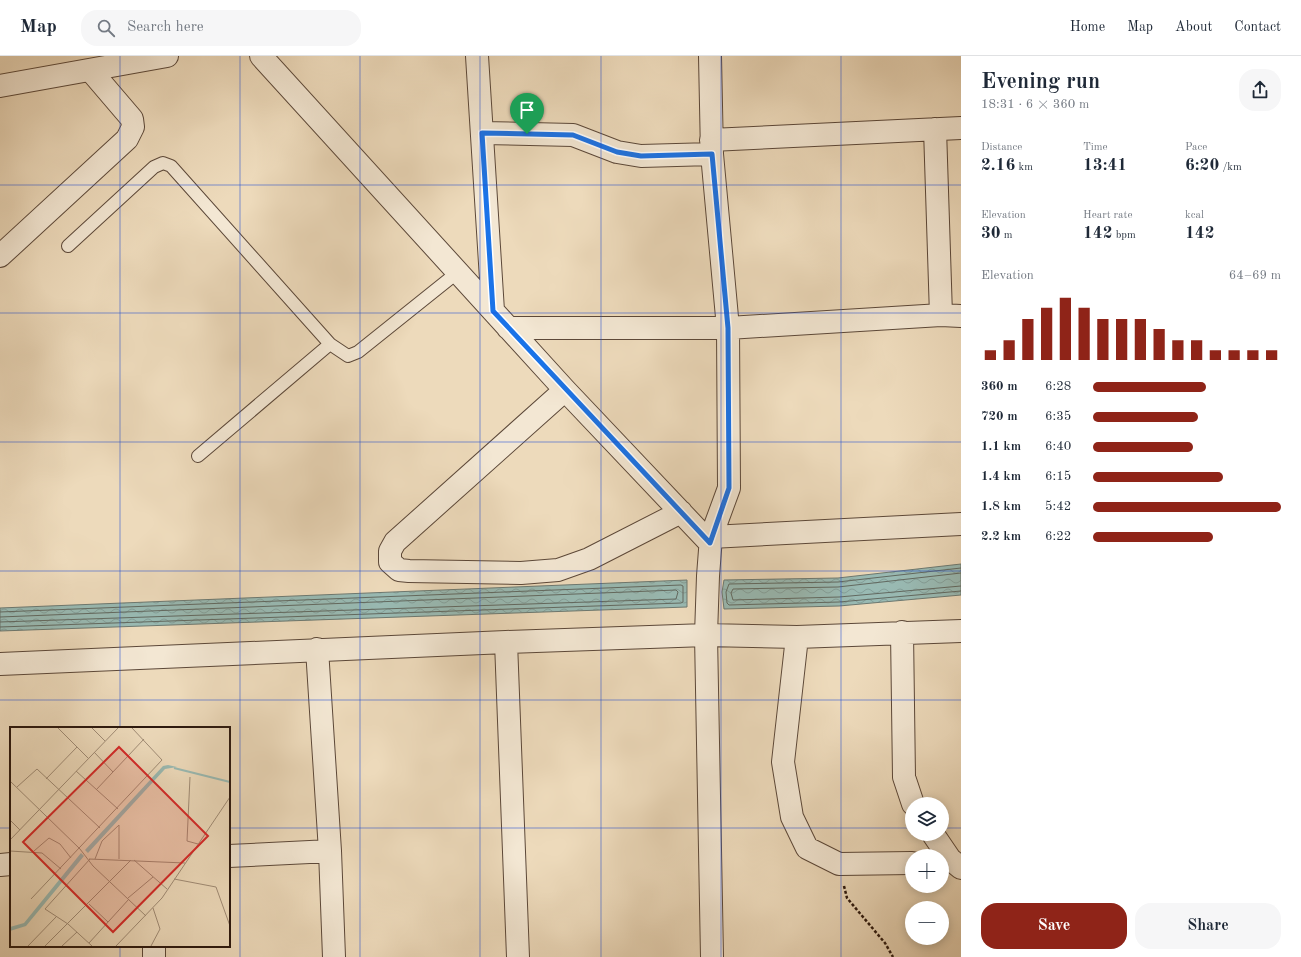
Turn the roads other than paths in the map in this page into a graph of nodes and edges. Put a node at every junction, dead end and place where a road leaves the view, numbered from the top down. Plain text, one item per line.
1 (167, 56) edge
2 (261, 56) edge
3 (477, 56) edge
4 (710, 56) edge
5 (91, 70) junction
6 (0, 86) edge
7 (961, 128) edge
8 (935, 129) junction
9 (482, 133) junction
10 (712, 147) junction
11 (68, 246) dead end
12 (0, 256) edge
13 (458, 272) junction
14 (493, 311) junction
15 (951, 316) edge
16 (508, 328) junction
17 (728, 328) junction
18 (330, 344) junction
19 (565, 390) junction
20 (198, 456) dead end
21 (681, 512) junction
22 (961, 524) edge
23 (710, 540) junction
24 (961, 631) edge
25 (902, 632) junction
26 (706, 635) junction
27 (797, 637) junction
28 (506, 642) junction
29 (317, 649) junction
30 (0, 664) edge
31 (911, 797) edge
32 (937, 841) edge
33 (330, 851) junction
34 (230, 856) edge
35 (905, 863) edge
36 (951, 863) edge
37 (10, 864) edge
38 (0, 865) edge
39 (334, 957) edge
40 (518, 957) edge
41 (712, 957) edge

1 - 5 street
2 - 13 street
3 - 9 street
4 - 10 street
5 - 6 street
5 - 12 street
7 - 8 street
8 - 10 street
8 - 15 street
9 - 10 street
9 - 14 street
10 - 17 street
11 - 18 lane
13 - 14 street
13 - 18 lane
14 - 16 street
15 - 17 street
16 - 17 street
16 - 19 street
17 - 23 street
18 - 20 lane
19 - 21 street
19 - 21 street
21 - 23 street
22 - 23 street
23 - 26 street
24 - 25 street
25 - 27 street
25 - 31 street
26 - 27 street
26 - 28 street
26 - 41 street
27 - 35 street
28 - 29 street
28 - 40 street
29 - 30 street
29 - 33 street
32 - 36 street
33 - 34 street
33 - 39 street
37 - 38 street

